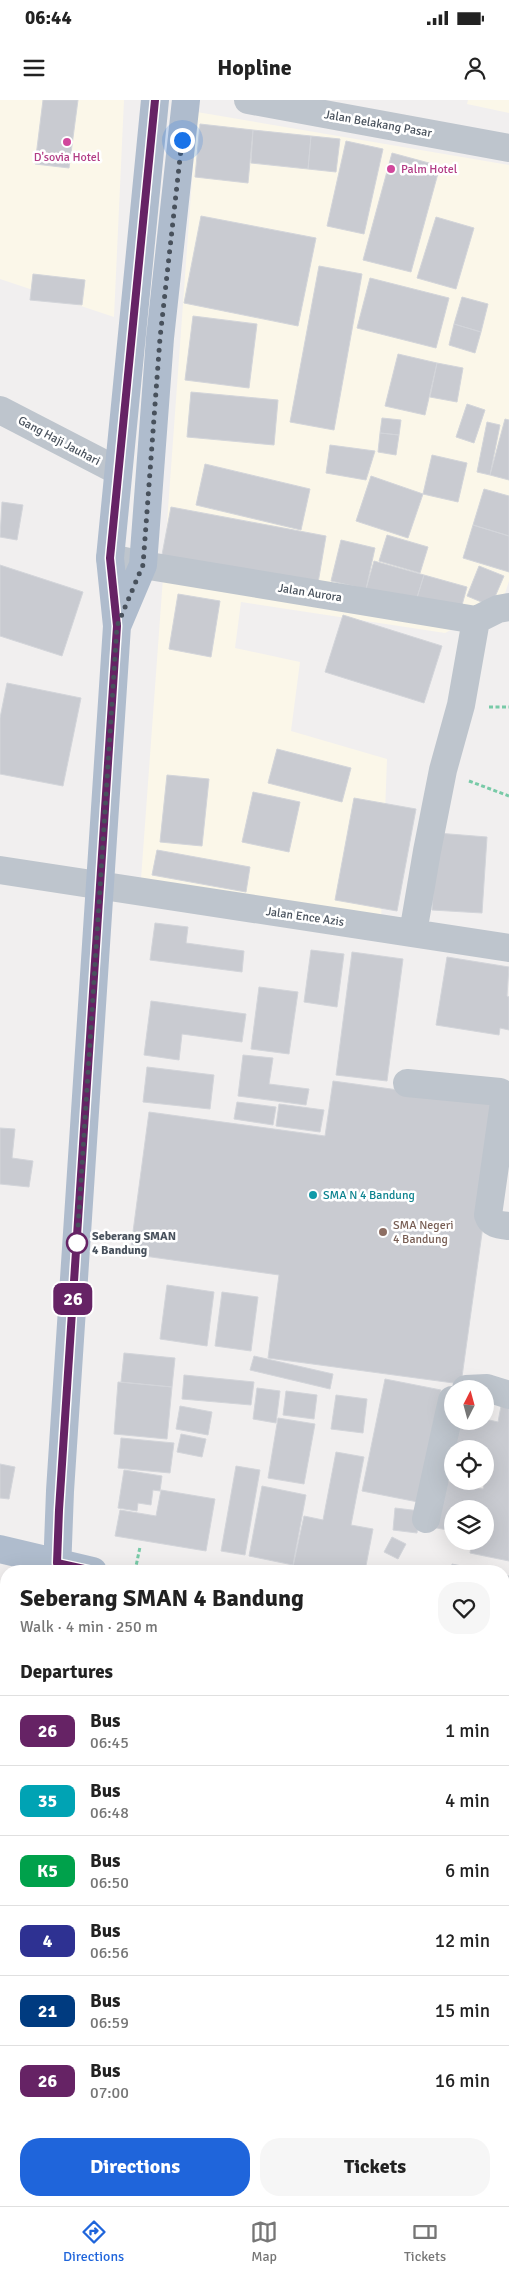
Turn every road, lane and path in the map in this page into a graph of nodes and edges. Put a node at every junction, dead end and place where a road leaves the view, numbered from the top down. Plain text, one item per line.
1 (155, 100) edge
2 (186, 100) edge
3 (248, 100) edge
4 (509, 148) edge
5 (0, 410) edge
6 (118, 472) junction
7 (110, 558) junction
8 (143, 565) junction
9 (509, 607) edge
10 (476, 620) junction
11 (117, 626) junction
12 (443, 770) junction
13 (509, 796) edge
14 (0, 870) edge
15 (100, 886) junction
16 (413, 933) junction
17 (509, 948) edge
18 (407, 1083) dead end
19 (509, 1226) edge
20 (494, 1390) edge
21 (509, 1394) edge
22 (445, 1430) edge
23 (426, 1519) dead end
24 (140, 1547) dead end
25 (0, 1549) edge
26 (51, 1565) edge
27 (57, 1565) edge
28 (136, 1565) edge

1 - 6 main road
2 - 8 main road
3 - 4 street, Jalan Belakang Pasar
5 - 6 street, Gang Haji Jauhari
6 - 7 main road
7 - 8 street, Jalan Aurora
7 - 11 main road
8 - 10 street, Jalan Aurora
8 - 11 main road
9 - 10 street
10 - 12 street
11 - 15 main road
12 - 13 path
12 - 16 street
14 - 15 street, Jalan Ence Azis
15 - 16 street, Jalan Ence Azis
15 - 27 main road
16 - 17 street, Jalan Ence Azis
18 - 19 street
20 - 21 street
22 - 23 street
24 - 28 path
25 - 26 main road

